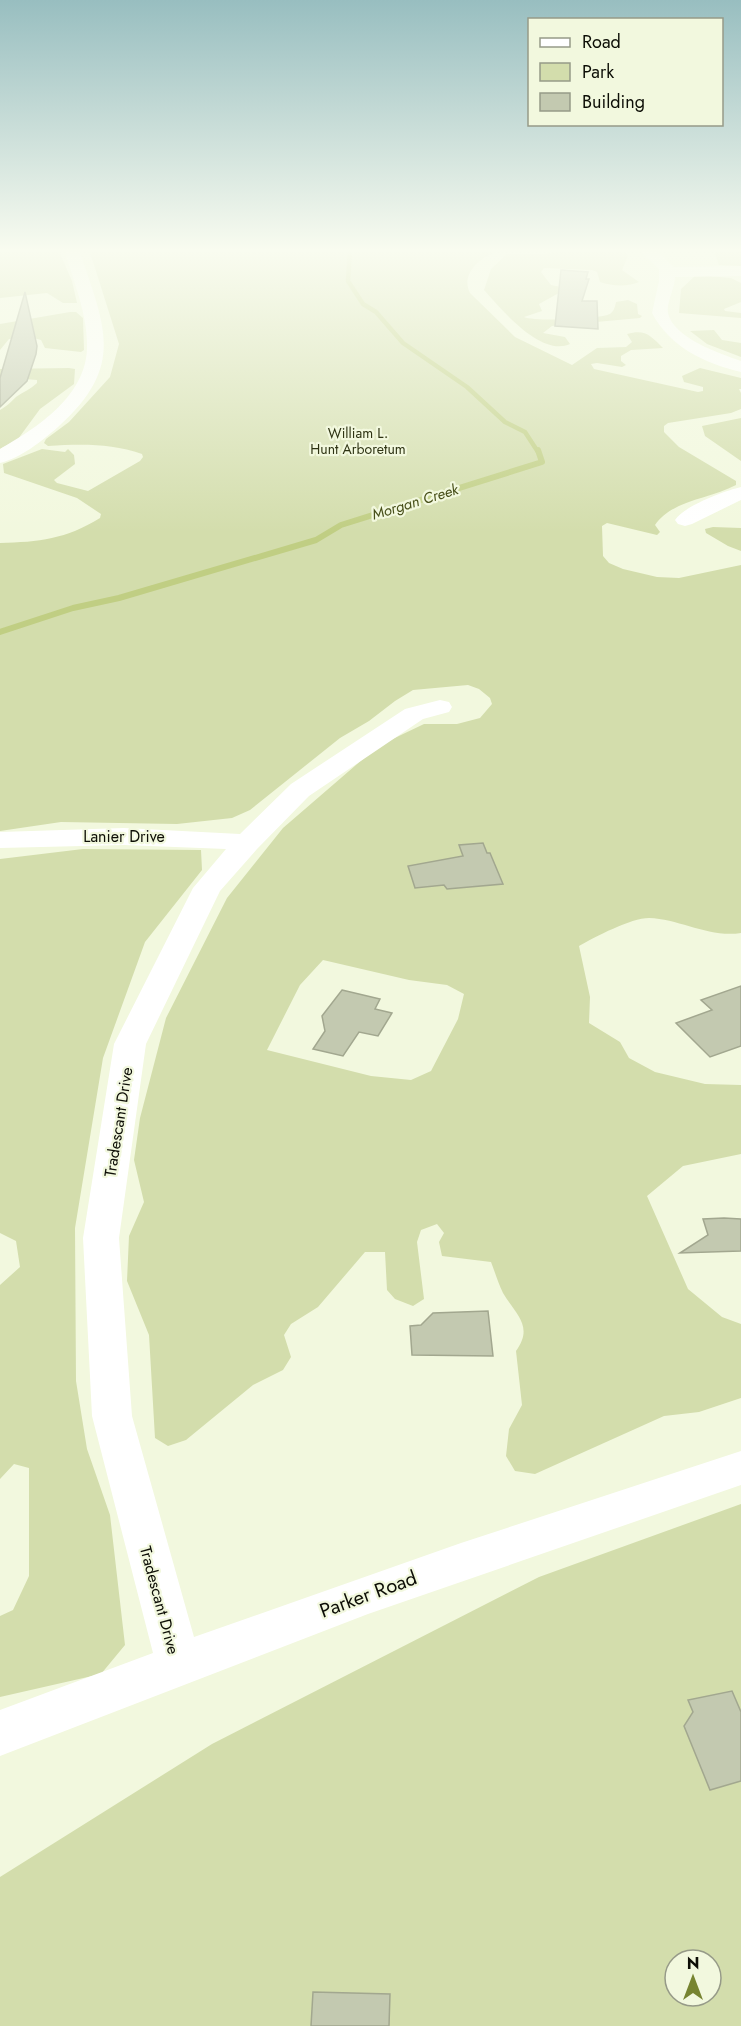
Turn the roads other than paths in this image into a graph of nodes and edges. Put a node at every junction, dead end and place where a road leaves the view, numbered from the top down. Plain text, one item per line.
1 (95, 344) edge
2 (687, 344) edge
3 (741, 367) edge
4 (0, 457) edge
5 (741, 493) edge
6 (685, 520) dead end
7 (440, 707) dead end
8 (0, 840) edge
9 (247, 843) junction
10 (741, 1468) edge
11 (178, 1663) junction
12 (0, 1734) edge

1 - 4 street
2 - 3 street
5 - 6 street
7 - 9 street, Tradescant Drive
8 - 9 street, Lanier Drive
9 - 11 street, Tradescant Drive
10 - 11 street, Parker Road
11 - 12 street, Parker Road

